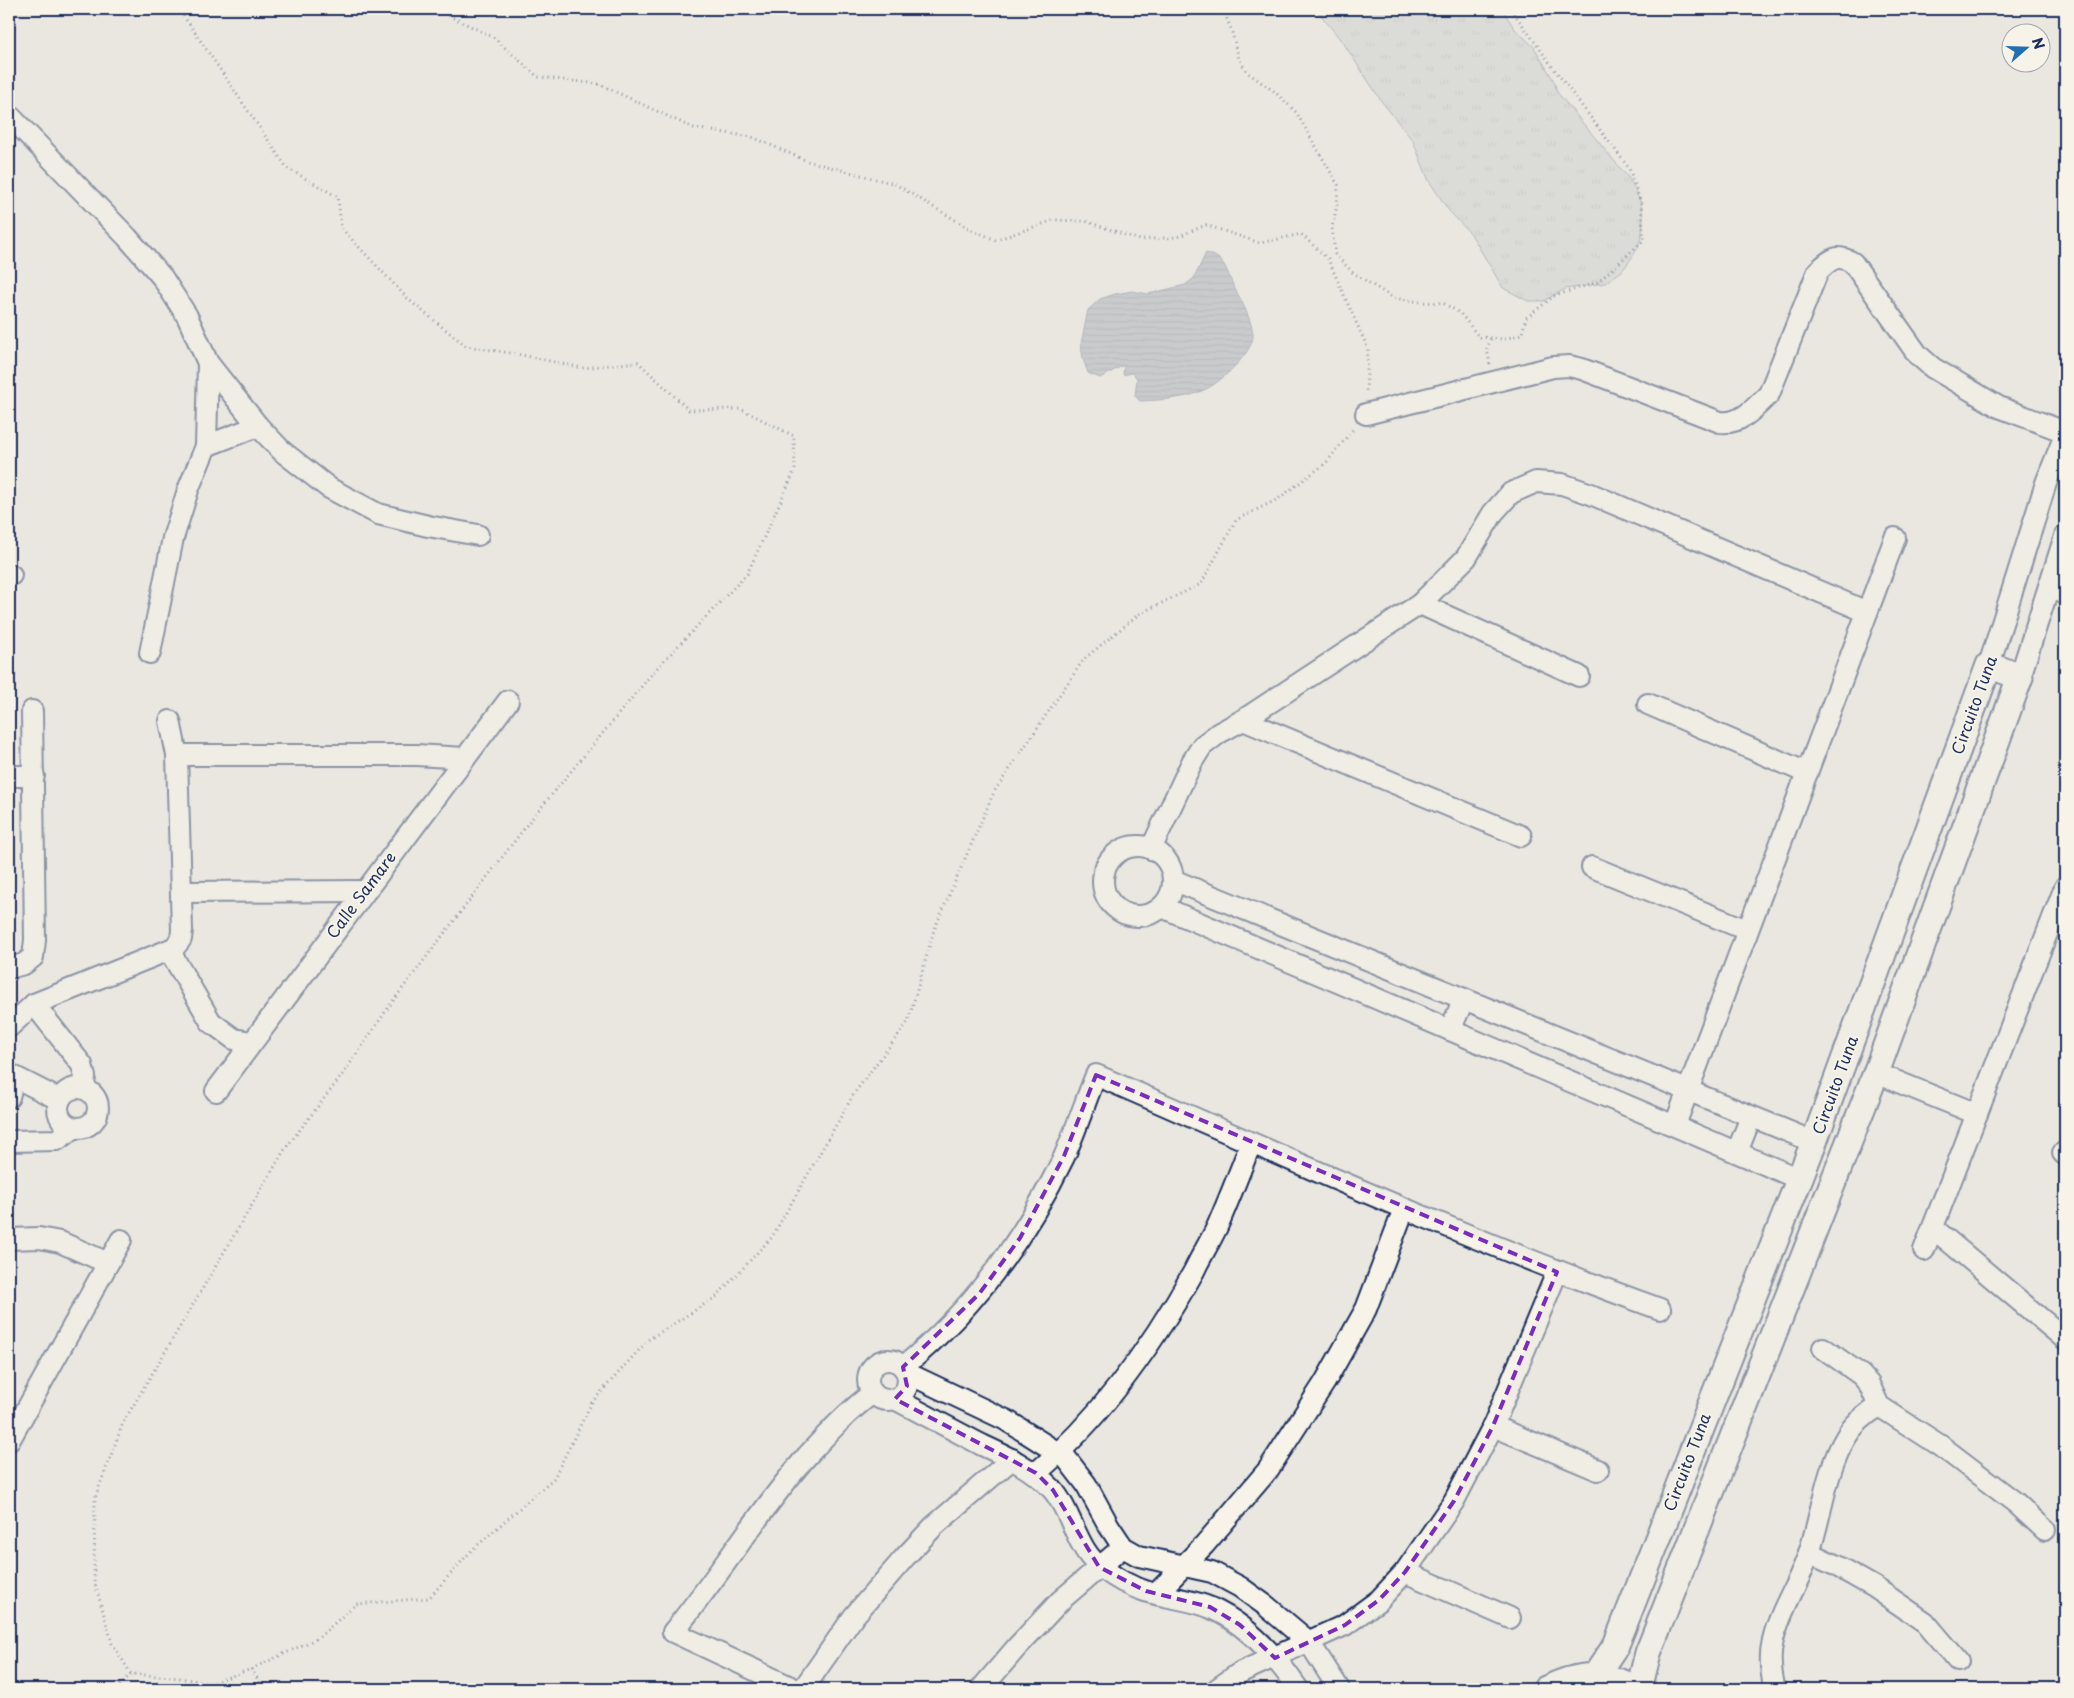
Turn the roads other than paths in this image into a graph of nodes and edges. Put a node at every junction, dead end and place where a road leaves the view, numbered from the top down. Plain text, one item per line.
1 (9, 115) edge
2 (208, 363) junction
3 (1366, 414) road end
4 (258, 426) junction
5 (2065, 432) edge
6 (2065, 435) edge
7 (206, 446) junction
8 (478, 535) dead end
9 (2065, 536) edge
10 (1895, 538) dead end
11 (2057, 591) edge
12 (1420, 604) junction
13 (1868, 612) junction
14 (150, 653) dead end
15 (1989, 665) junction
16 (1579, 676) dead end
17 (2020, 676) junction
18 (508, 701) dead end
19 (1648, 704) dead end
20 (32, 711) dead end
21 (1243, 720) junction
22 (170, 721) dead end
23 (177, 755) junction
24 (464, 758) junction
25 (1807, 773) junction
26 (9, 776) edge
27 (34, 776) junction
28 (1521, 836) dead end
29 (1151, 849) junction
30 (1592, 866) dead end
31 (1173, 880) junction
32 (2065, 888) edge
33 (365, 891) junction
34 (181, 892) junction
35 (1162, 907) junction
36 (2060, 919) edge
37 (1747, 930) junction
38 (169, 950) junction
39 (9, 968) edge
40 (1464, 998) junction
41 (34, 1004) junction
42 (9, 1027) edge
43 (1450, 1030) junction
44 (251, 1042) junction
45 (1876, 1073) junction
46 (12, 1076) edge
47 (83, 1088) junction
48 (216, 1091) dead end
49 (1688, 1092) junction
50 (9, 1097) edge
51 (60, 1100) junction
52 (1977, 1114) junction
53 (1751, 1117) junction
54 (1675, 1125) junction
55 (74, 1128) junction
56 (9, 1141) edge
57 (1814, 1142) junction
58 (1251, 1143) junction
59 (1737, 1152) junction
60 (1799, 1179) junction
61 (1404, 1209) junction
62 (1933, 1228) junction
63 (9, 1239) edge
64 (121, 1240) dead end
65 (1924, 1250) dead end
66 (108, 1263) junction
67 (1557, 1272) junction
68 (1660, 1309) dead end
69 (2065, 1339) edge
70 (1823, 1348) dead end
71 (905, 1370) junction
72 (873, 1393) junction
73 (895, 1399) junction
74 (1879, 1406) junction
75 (1493, 1426) junction
76 (9, 1441) edge
77 (1059, 1453) junction
78 (1012, 1459) junction
79 (1598, 1470) dead end
80 (1036, 1473) junction
81 (2045, 1530) dead end
82 (1123, 1547) junction
83 (1809, 1553) junction
84 (1184, 1565) junction
85 (1099, 1567) junction
86 (1405, 1572) junction
87 (1157, 1594) junction
88 (1510, 1618) dead end
89 (1309, 1642) junction
90 (1275, 1658) junction
91 (1958, 1661) dead end
92 (1595, 1676) junction
93 (795, 1689) edge
94 (803, 1689) edge
95 (982, 1689) edge
96 (1217, 1689) edge
97 (1298, 1689) edge
98 (1339, 1689) edge
99 (1546, 1689) edge
100 (1636, 1689) edge
101 (1639, 1689) edge
102 (1775, 1689) edge

1 - 2 street
2 - 4 street
2 - 7 street
3 - 5 street
4 - 7 street
4 - 8 street
6 - 15 street, Circuito Tuna
7 - 14 street
9 - 11 street, Circuito Tuna
10 - 13 street
11 - 17 street, Circuito Tuna
12 - 13 street
12 - 16 street
12 - 21 street
13 - 25 street
15 - 17 street
15 - 57 street, Circuito Tuna
17 - 45 street, Circuito Tuna
18 - 24 street, Calle Samare
19 - 25 street
20 - 27 street
21 - 28 street
21 - 29 street
22 - 23 street
23 - 24 street
23 - 34 street
24 - 33 street, Calle Samare
25 - 37 street
26 - 27 street
27 - 39 street
29 - 31 street
29 - 35 street
30 - 37 street
31 - 35 street
31 - 40 street
32 - 36 street
33 - 34 street
33 - 44 street, Calle Samare
34 - 38 street
35 - 43 street
36 - 52 street
37 - 49 street
38 - 41 street
38 - 44 street
40 - 43 street
40 - 49 street
41 - 42 street
41 - 47 street
43 - 54 street
44 - 48 street, Calle Samare
45 - 52 street
45 - 101 street, Circuito Tuna
46 - 50 street
46 - 51 street
47 - 51 street
47 - 55 street
49 - 53 street
49 - 54 street
51 - 55 street
52 - 62 street
53 - 57 street
53 - 59 street
54 - 59 street
55 - 56 street
57 - 60 street, Circuito Tuna
58 - 61 street
58 - 71 street
58 - 77 street
59 - 60 street
60 - 92 street, Circuito Tuna
61 - 67 street
61 - 84 street
62 - 65 street
62 - 69 street
63 - 66 street
64 - 66 street
66 - 76 street
67 - 68 street
67 - 75 street
70 - 74 street
71 - 72 street
71 - 73 street
71 - 77 street
72 - 73 street
72 - 93 street
73 - 78 street
74 - 81 street
74 - 83 street
75 - 79 street
75 - 86 street
77 - 80 street
77 - 82 street
78 - 80 street
78 - 94 street
80 - 85 street
82 - 84 street
82 - 85 street
83 - 91 street
83 - 102 street
84 - 87 street
84 - 89 street
85 - 87 street
85 - 95 street
86 - 88 street
86 - 89 street
87 - 90 street
89 - 90 street
89 - 98 street
90 - 96 street
90 - 97 street
92 - 99 street
92 - 100 street

